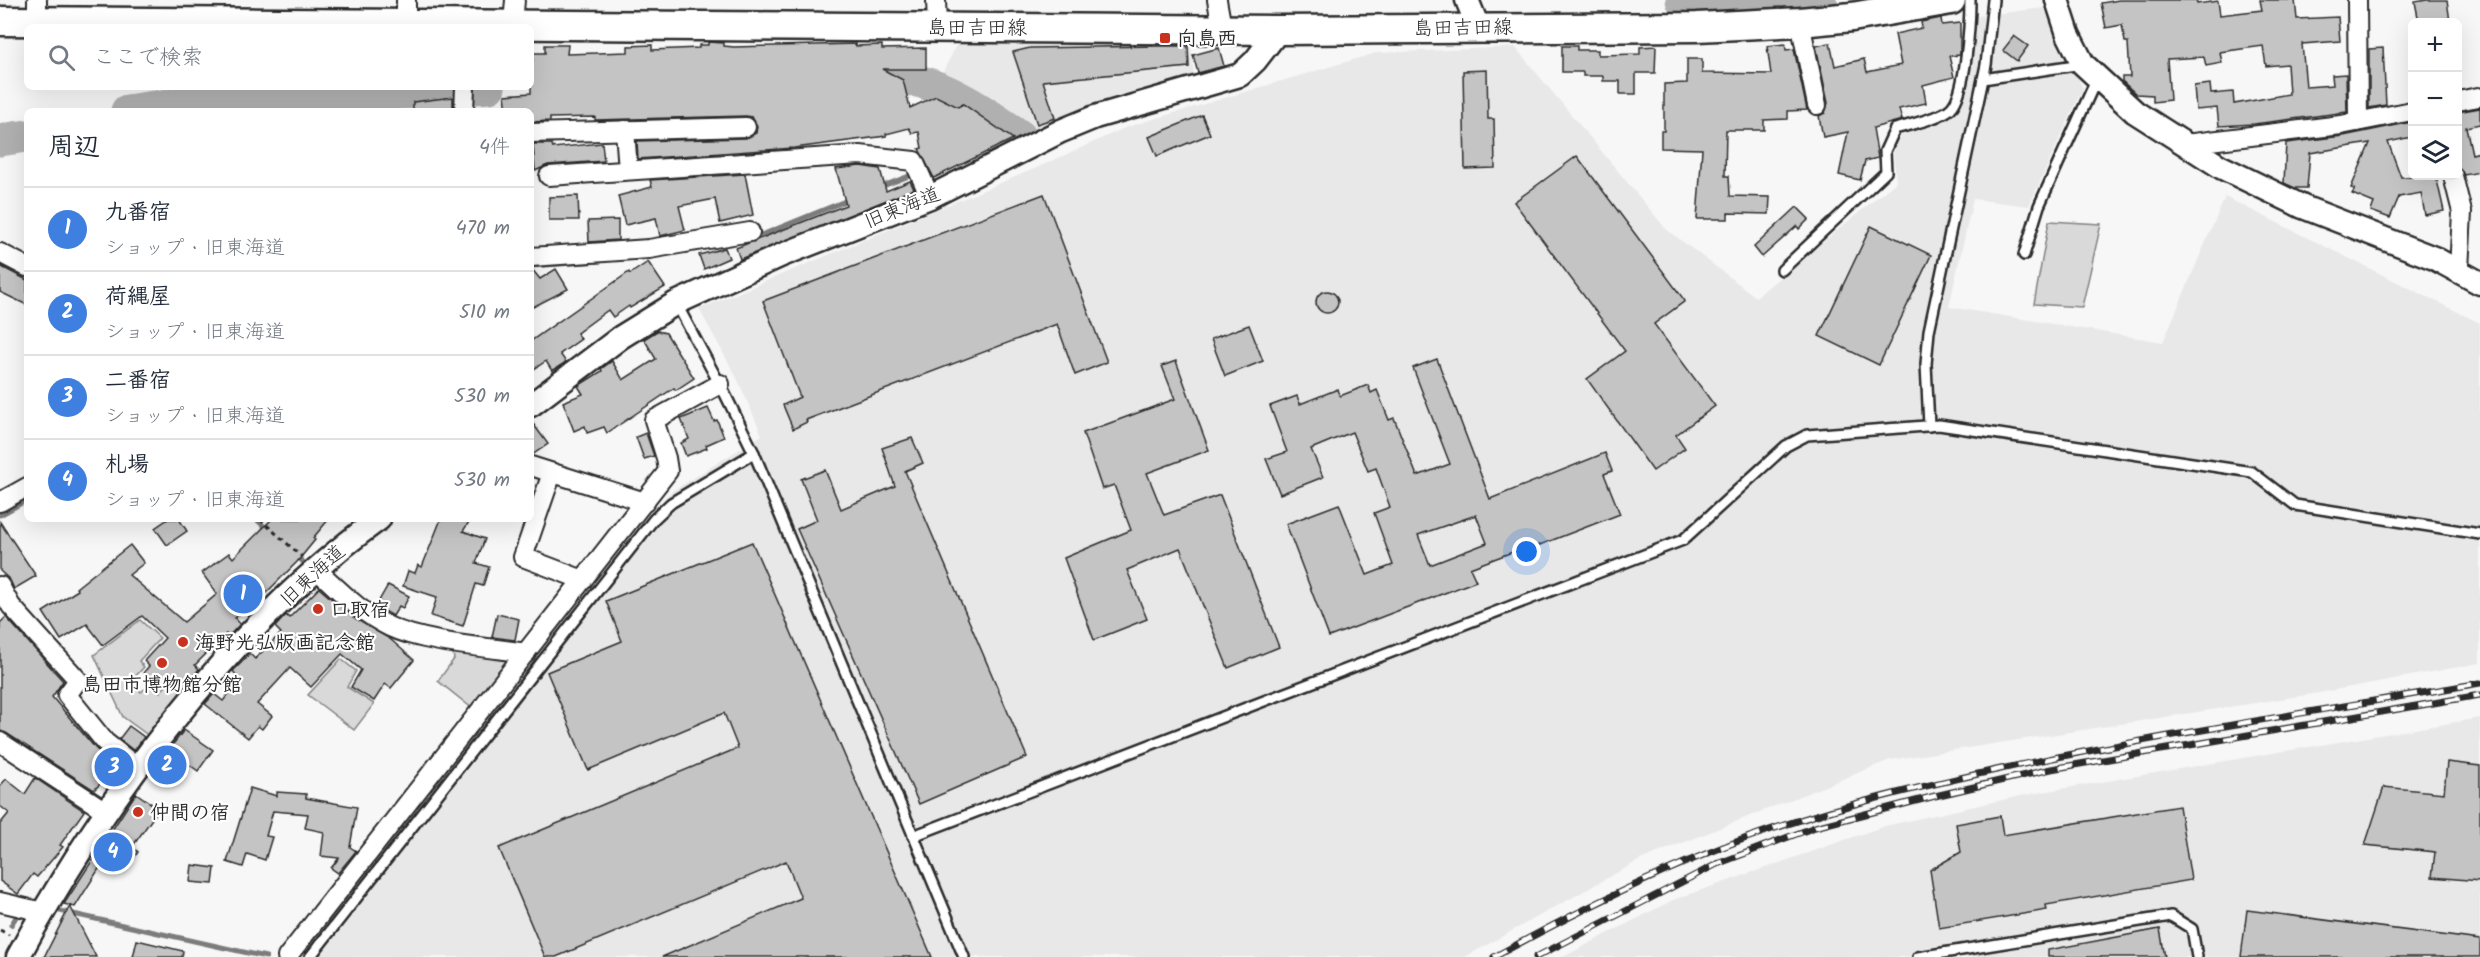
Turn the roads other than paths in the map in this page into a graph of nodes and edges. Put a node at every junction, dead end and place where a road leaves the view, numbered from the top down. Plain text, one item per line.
1 (1217, 0) edge
2 (1467, 0) edge
3 (1951, 0) edge
4 (1970, 0) edge
5 (1993, 0) edge
6 (2057, 0) edge
7 (2357, 0) edge
8 (37, 11) edge
9 (406, 12) edge
10 (937, 13) edge
11 (504, 19) edge
12 (0, 21) edge
13 (1800, 22) junction
14 (1478, 27) junction
15 (1222, 28) junction
16 (1279, 30) junction
17 (2090, 71) junction
18 (1983, 79) junction
19 (465, 90) edge
20 (2478, 97) dead end
21 (2462, 100) edge
22 (1817, 105) dead end
23 (464, 108) edge
24 (2408, 112) edge
25 (2358, 122) junction
26 (746, 127) dead end
27 (625, 130) junction
28 (534, 133) edge
29 (2185, 144) junction
30 (628, 170) junction
31 (549, 176) dead end
32 (2454, 180) edge
33 (930, 197) junction
34 (750, 232) dead end
35 (0, 254) edge
36 (2024, 255) dead end
37 (534, 257) edge
38 (24, 266) edge
39 (1782, 270) dead end
40 (2459, 270) junction
41 (2480, 283) edge
42 (676, 303) junction
43 (720, 384) junction
44 (534, 403) edge
45 (1929, 426) junction
46 (754, 453) junction
47 (534, 467) edge
48 (552, 473) junction
49 (24, 489) edge
50 (0, 502) edge
51 (645, 502) junction
52 (375, 522) edge
53 (2480, 534) edge
54 (316, 570) junction
55 (583, 580) junction
56 (0, 586) edge
57 (526, 653) junction
58 (0, 742) edge
59 (138, 768) junction
60 (107, 812) junction
61 (913, 836) junction
62 (0, 902) edge
63 (43, 912) junction
64 (18, 957) edge
65 (287, 957) edge
66 (310, 957) edge
67 (964, 957) edge
68 (1918, 957) edge
69 (2197, 957) edge

1 - 15 street
2 - 14 street
3 - 13 main road, 島田吉田線
4 - 39 lane
5 - 18 lane
6 - 17 street
7 - 25 street
8 - 9 main road, 島田吉田線
8 - 12 main road, 島田吉田線
9 - 11 main road, 島田吉田線
10 - 11 main road, 島田吉田線
10 - 15 main road, 島田吉田線
13 - 14 main road, 島田吉田線
13 - 22 street
14 - 16 main road, 島田吉田線
15 - 16 main road, 島田吉田線
16 - 33 street, 旧東海道
17 - 18 lane
17 - 29 street
17 - 36 lane
18 - 45 lane
19 - 23 street
20 - 21 street
24 - 25 street
25 - 29 street
26 - 27 street
27 - 28 street
27 - 30 street
29 - 40 street
30 - 31 street
30 - 33 street
32 - 40 street
33 - 42 street, 旧東海道
34 - 37 street
35 - 38 street
40 - 41 street
42 - 43 lane
42 - 44 street, 旧東海道
43 - 46 lane
43 - 51 street
45 - 53 lane
45 - 61 lane
46 - 61 lane
46 - 66 lane
47 - 48 street
48 - 51 street
48 - 55 street
49 - 50 street
51 - 55 street
52 - 54 street, 旧東海道
54 - 57 street
54 - 59 street, 旧東海道
55 - 57 street
56 - 59 street
57 - 65 street
58 - 60 street
59 - 60 street, 旧東海道
60 - 63 street, 旧東海道
61 - 67 lane
62 - 63 street
63 - 64 street, 旧東海道
68 - 69 lane

